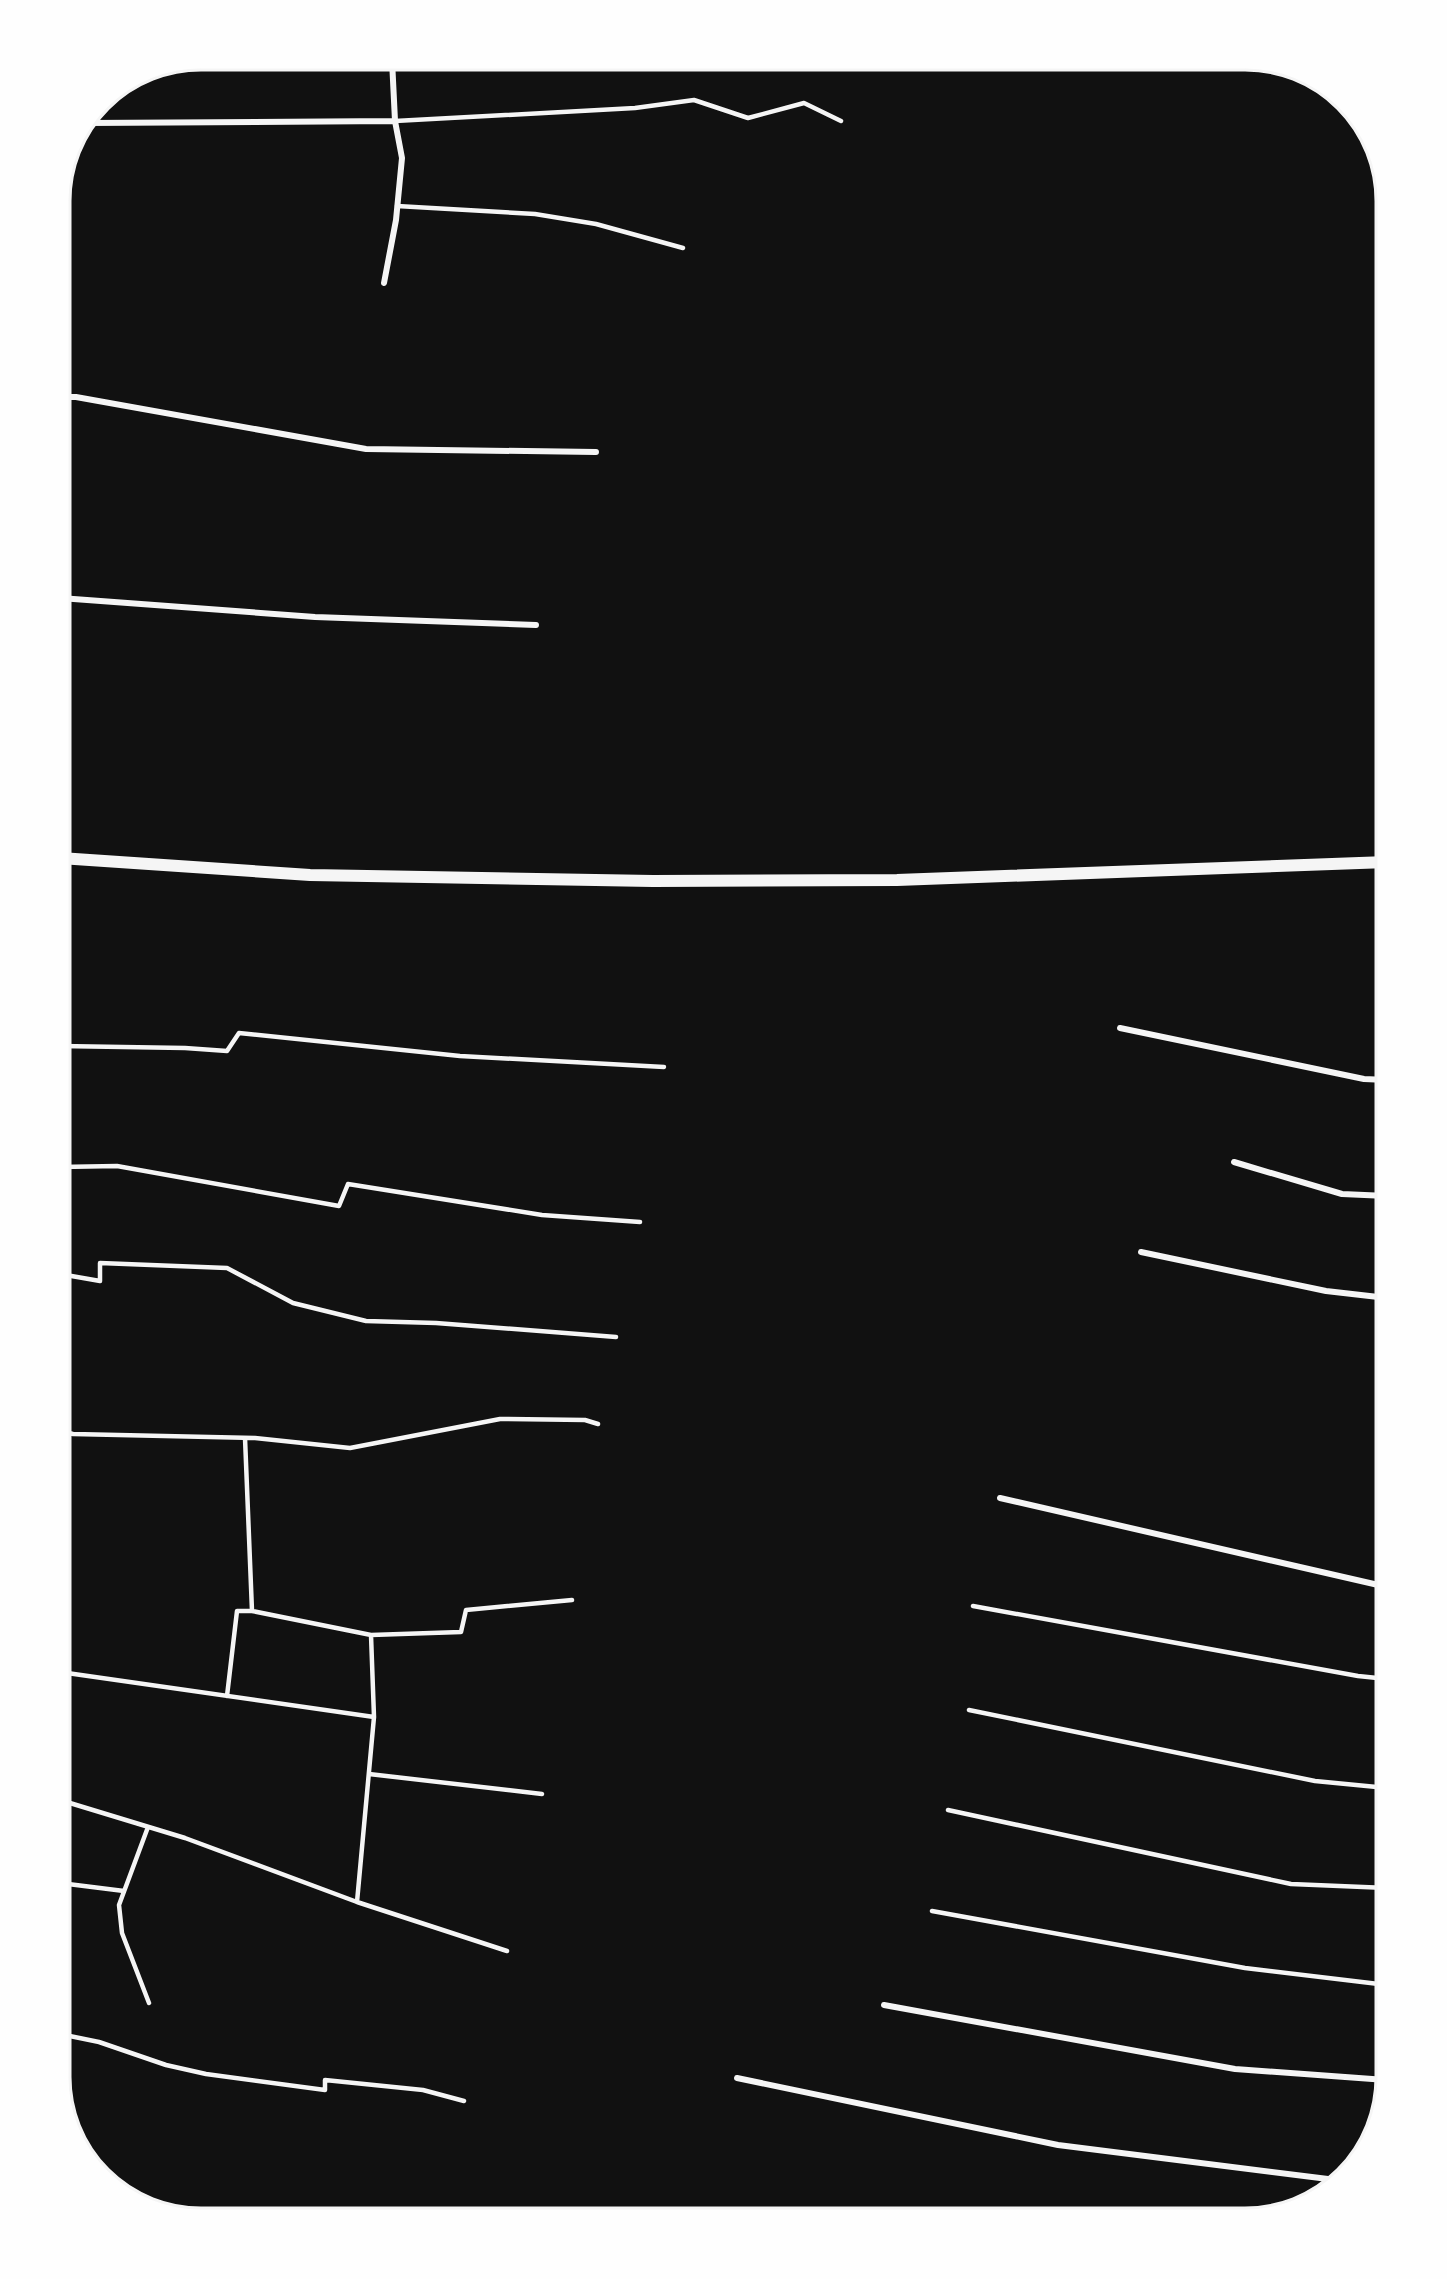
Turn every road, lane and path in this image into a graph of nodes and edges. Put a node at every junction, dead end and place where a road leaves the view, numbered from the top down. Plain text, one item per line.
1 (393, 71) edge
2 (395, 121) junction
3 (841, 121) dead end
4 (96, 123) edge
5 (398, 206) junction
6 (683, 248) dead end
7 (384, 283) dead end
8 (71, 397) edge
9 (596, 452) dead end
10 (71, 599) edge
11 (536, 625) dead end
12 (71, 859) edge
13 (1376, 862) edge
14 (1120, 1028) dead end
15 (71, 1046) edge
16 (664, 1067) dead end
17 (1376, 1080) edge
18 (1234, 1162) dead end
19 (70, 1167) edge
20 (1376, 1196) edge
21 (640, 1222) dead end
22 (1141, 1252) dead end
23 (70, 1276) edge
24 (1376, 1297) edge
25 (616, 1337) dead end
26 (598, 1424) dead end
27 (70, 1433) edge
28 (245, 1438) junction
29 (1000, 1498) dead end
30 (1376, 1584) edge
31 (573, 1600) dead end
32 (973, 1606) dead end
33 (252, 1611) junction
34 (371, 1635) junction
35 (70, 1673) edge
36 (1376, 1677) edge
37 (227, 1696) junction
38 (969, 1710) dead end
39 (374, 1717) junction
40 (369, 1773) junction
41 (1376, 1787) edge
42 (542, 1794) dead end
43 (70, 1802) edge
44 (948, 1810) dead end
45 (148, 1827) junction
46 (70, 1884) edge
47 (1376, 1888) edge
48 (124, 1891) junction
49 (357, 1902) junction
50 (932, 1911) dead end
51 (507, 1951) dead end
52 (1376, 1984) edge
53 (149, 2003) dead end
54 (884, 2005) dead end
55 (70, 2036) edge
56 (736, 2078) dead end
57 (1376, 2079) edge
58 (464, 2101) dead end
59 (1328, 2179) edge

1 - 2 street
2 - 3 lane
2 - 4 street
2 - 5 street
5 - 6 lane
5 - 7 street
8 - 9 street
10 - 11 street
12 - 13 main road
14 - 17 street
15 - 16 lane
18 - 20 street
19 - 21 lane
22 - 24 street
23 - 25 lane
26 - 28 lane
27 - 28 lane
28 - 33 lane
29 - 30 street
31 - 34 lane
32 - 36 lane
33 - 34 lane
33 - 37 lane
34 - 39 lane
35 - 37 lane
37 - 39 lane
38 - 41 lane
39 - 40 lane
40 - 42 lane
40 - 49 lane
43 - 45 lane
44 - 47 lane
45 - 48 lane
45 - 49 lane
46 - 48 lane
48 - 53 lane
49 - 51 lane
50 - 52 lane
54 - 57 street
55 - 58 lane
56 - 59 street

